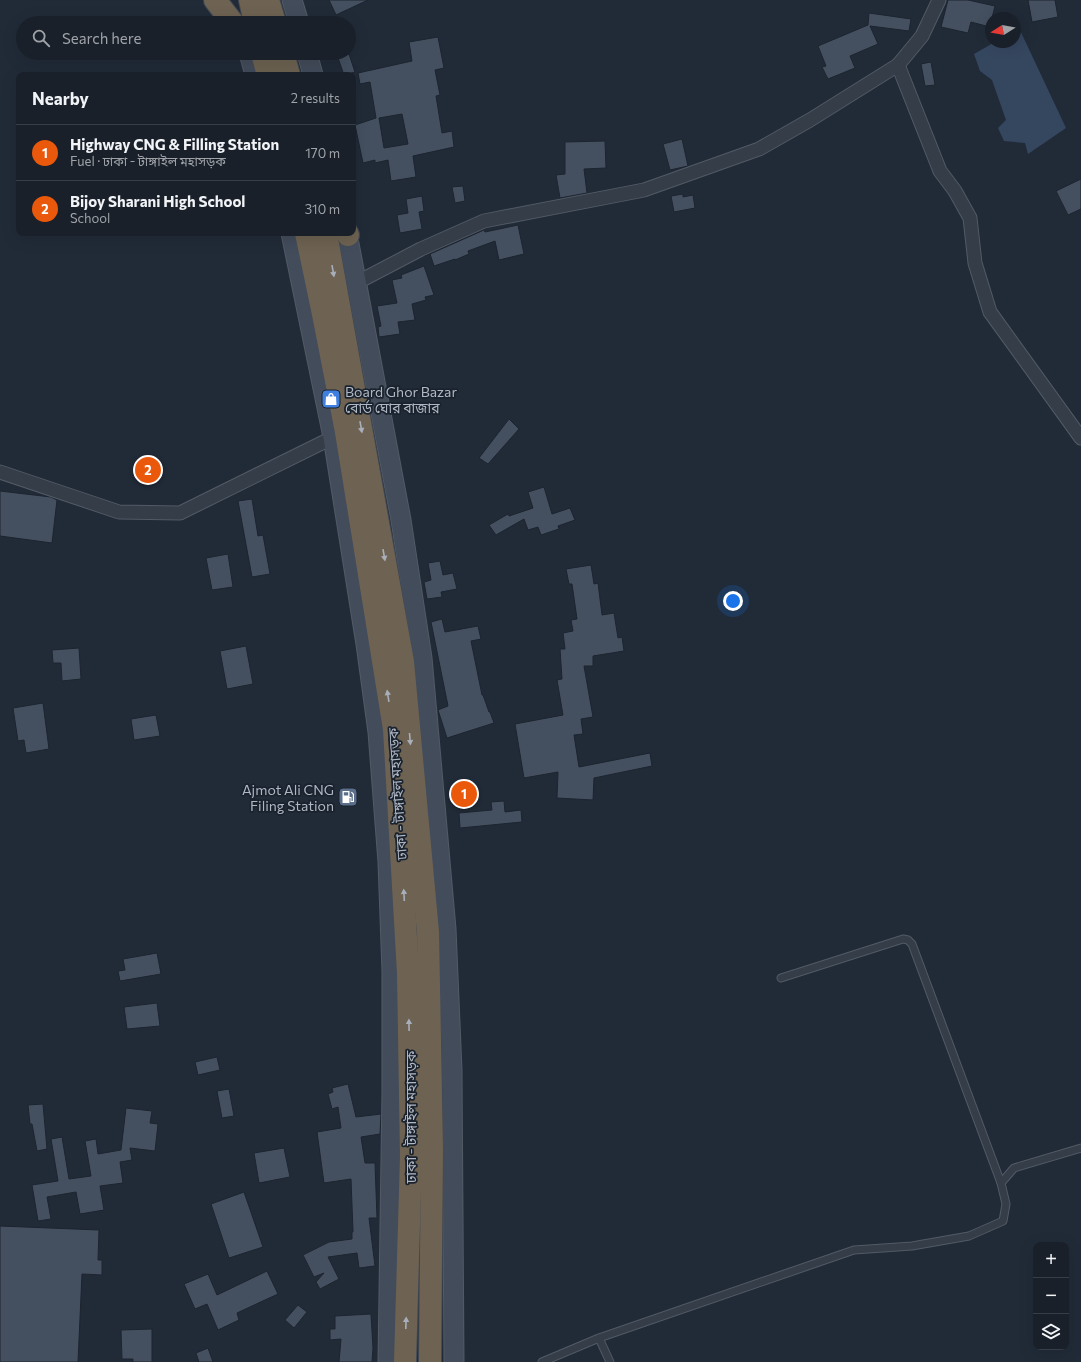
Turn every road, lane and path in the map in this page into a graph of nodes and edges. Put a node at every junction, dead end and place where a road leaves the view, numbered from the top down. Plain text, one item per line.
1 (214, 0) edge
2 (250, 0) edge
3 (268, 0) edge
4 (286, 0) edge
5 (292, 0) edge
6 (939, 0) edge
7 (227, 16) edge
8 (253, 16) edge
9 (273, 16) edge
10 (285, 16) edge
11 (297, 16) edge
12 (263, 60) edge
13 (309, 60) edge
14 (898, 65) junction
15 (284, 72) edge
16 (312, 72) edge
17 (292, 236) edge
18 (307, 236) edge
19 (327, 236) edge
20 (347, 236) edge
21 (358, 282) junction
22 (340, 435) junction
23 (1081, 438) edge
24 (0, 472) edge
25 (412, 660) junction
26 (437, 930) junction
27 (400, 972) junction
28 (781, 978) dead end
29 (1081, 1148) edge
30 (1001, 1183) junction
31 (599, 1338) junction
32 (388, 1362) edge
33 (405, 1362) edge
34 (430, 1362) edge
35 (454, 1362) edge
36 (542, 1362) edge
37 (610, 1362) edge

1 - 7 highway
2 - 8 highway
3 - 9 highway
4 - 10 highway
5 - 11 main road
6 - 14 street
12 - 15 highway
13 - 16 main road
14 - 21 street
14 - 23 street
17 - 22 main road
18 - 22 highway, ঢাকা - টাঙ্গাইল মহাসড়ক
19 -> 25 highway, ঢাকা - টাঙ্গাইল মহাসড়ক
20 - 21 main road
21 - 25 main road
22 - 24 street
22 - 27 highway, ঢাকা - টাঙ্গাইল মহাসড়ক
25 - 26 highway, ঢাকা - টাঙ্গাইল মহাসড়ক
26 - 34 highway, ঢাকা - টাঙ্গাইল মহাসড়ক
26 - 35 main road
27 - 32 main road
33 -> 27 highway, ঢাকা - টাঙ্গাইল মহাসড়ক
28 - 30 lane
29 - 30 lane
30 - 31 lane
31 - 36 lane
31 - 37 lane

